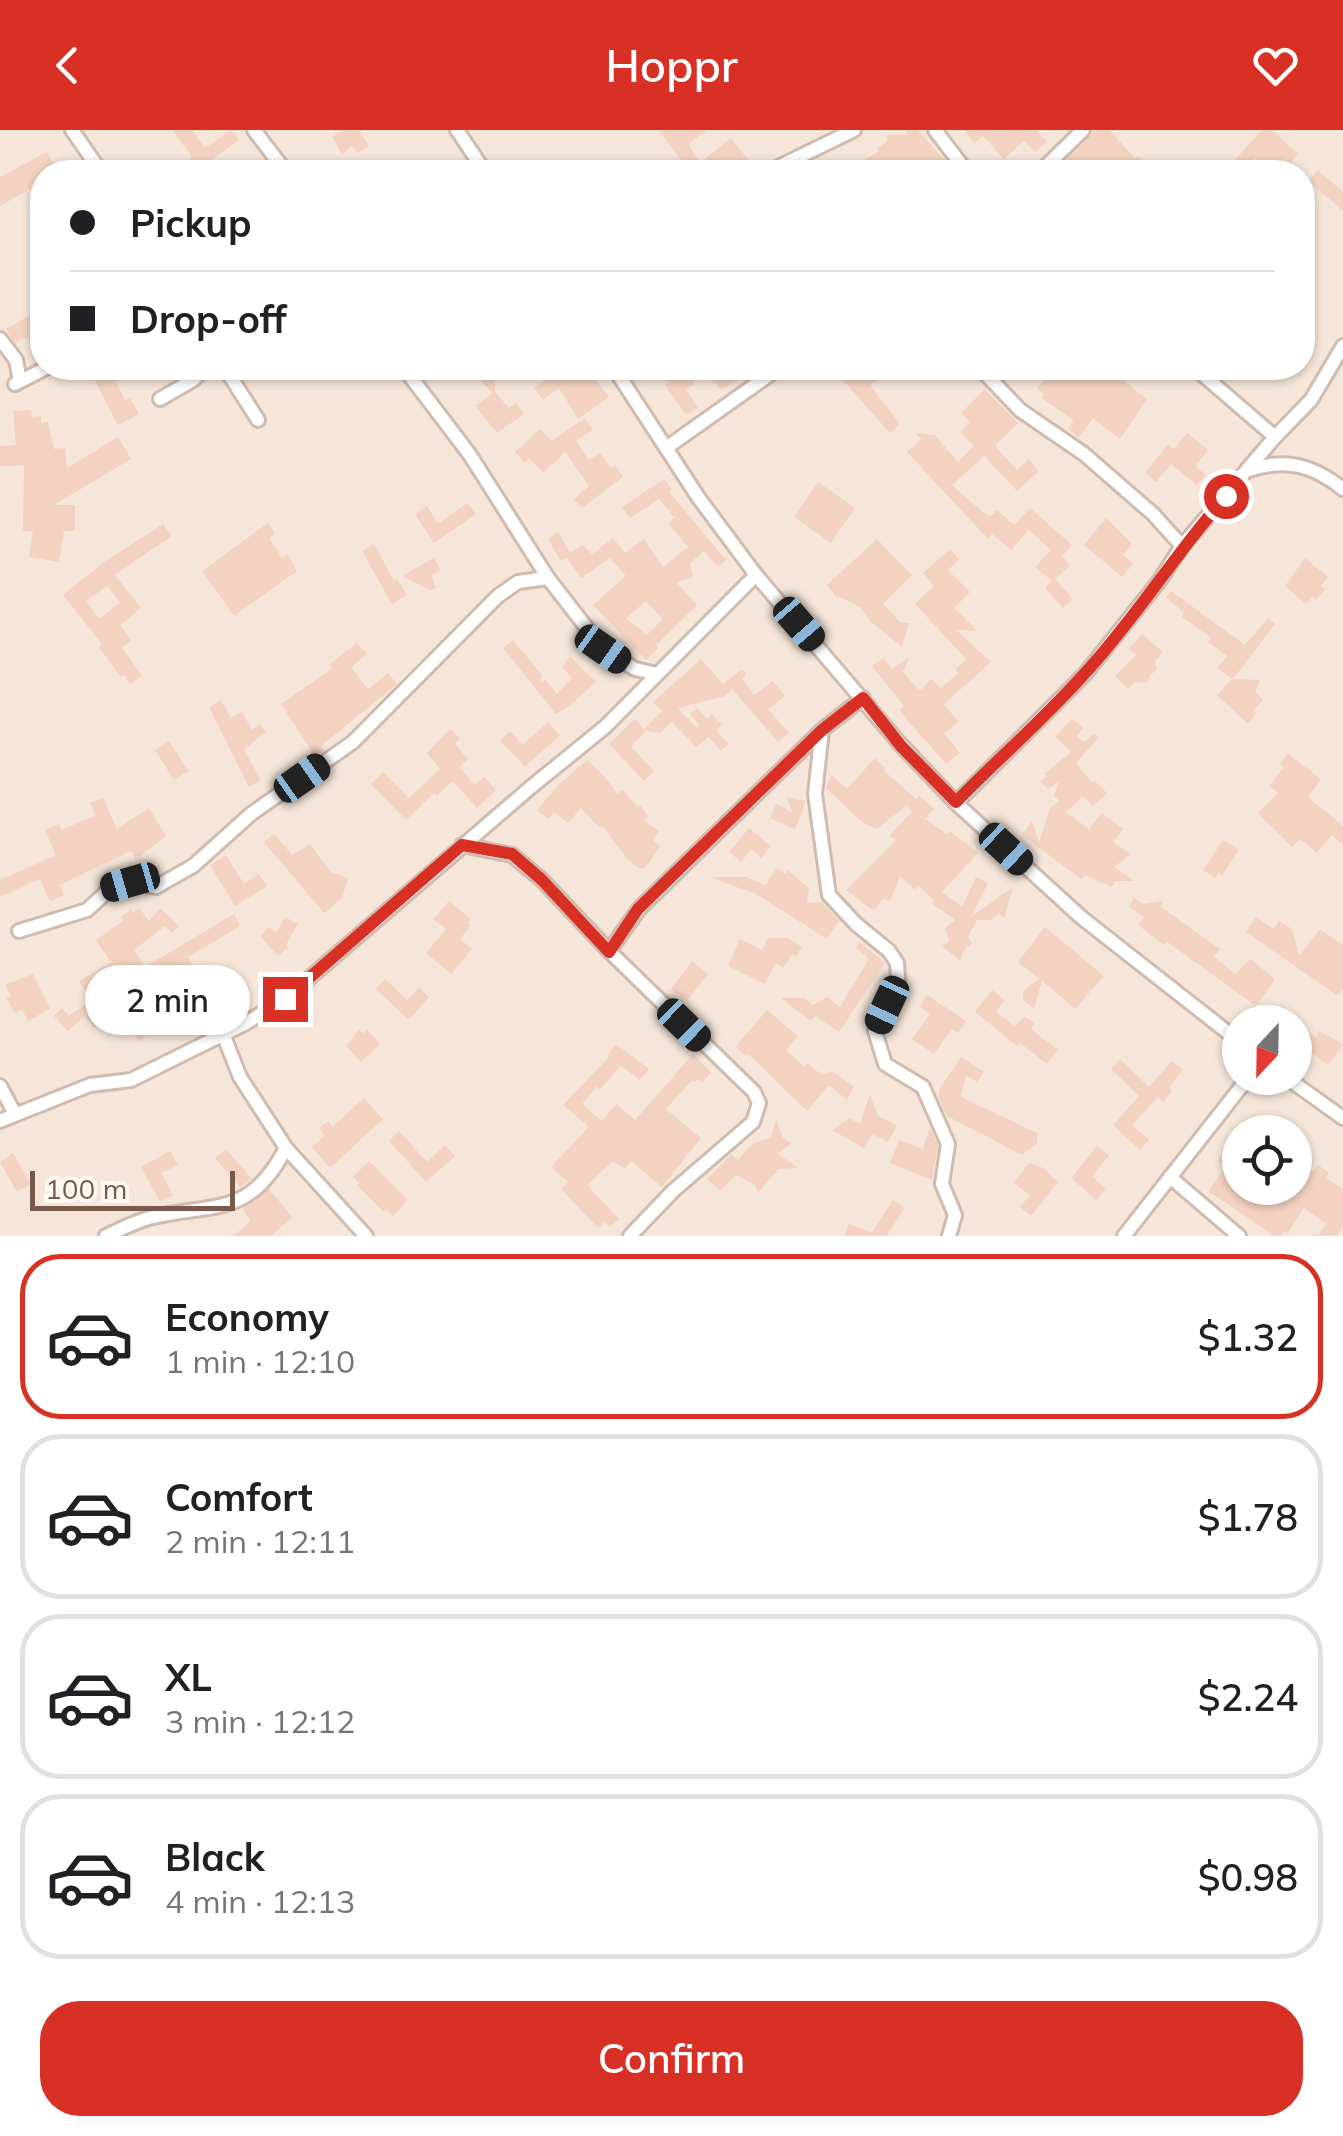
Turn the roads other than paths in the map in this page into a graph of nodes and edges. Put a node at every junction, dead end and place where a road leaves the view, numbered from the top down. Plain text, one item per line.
1 (72, 130) edge
2 (254, 130) edge
3 (457, 130) edge
4 (816, 130) edge
5 (854, 130) edge
6 (935, 130) edge
7 (1083, 130) edge
8 (825, 143) junction
9 (92, 160) edge
10 (277, 160) edge
11 (477, 160) edge
12 (792, 160) edge
13 (958, 160) edge
14 (1052, 160) edge
15 (0, 339) edge
16 (1343, 346) edge
17 (30, 376) edge
18 (193, 380) edge
19 (232, 380) edge
20 (413, 380) edge
21 (622, 380) edge
22 (761, 380) edge
23 (991, 380) edge
24 (1209, 380) edge
25 (160, 399) dead end
26 (258, 420) dead end
27 (1275, 437) junction
28 (666, 448) junction
29 (1247, 470) junction
30 (1343, 489) edge
31 (1182, 546) junction
32 (756, 574) junction
33 (548, 578) junction
34 (658, 674) junction
35 (863, 698) junction
36 (822, 730) junction
37 (956, 802) junction
38 (462, 845) junction
39 (19, 930) dead end
40 (609, 952) junction
41 (1222, 1028) edge
42 (223, 1034) junction
43 (0, 1086) edge
44 (1235, 1095) edge
45 (1311, 1095) edge
46 (16, 1114) junction
47 (1343, 1118) edge
48 (0, 1121) edge
49 (286, 1148) junction
50 (1170, 1177) junction
51 (106, 1236) edge
52 (366, 1236) edge
53 (630, 1236) edge
54 (949, 1236) edge
55 (1124, 1236) edge
56 (1239, 1236) edge

1 - 9 street
2 - 10 street
3 - 11 street
4 - 8 street
5 - 8 street
6 - 13 street
7 - 14 street
8 - 12 street
15 - 17 street
16 - 27 street
18 - 25 street
19 - 26 street
20 - 33 street
21 - 28 street
22 - 28 street
23 - 31 street
24 - 27 street
27 - 29 street
28 - 32 street
29 - 30 street
29 - 31 street
31 - 37 street
32 - 34 street
32 - 35 street
33 - 34 street
33 - 39 street
34 - 38 street
35 - 36 street
35 - 37 street
36 - 40 street
36 - 54 street
37 - 41 street
38 - 40 street
38 - 42 street
40 - 53 street
42 - 46 street
42 - 49 street
43 - 46 street
44 - 50 street
45 - 47 street
46 - 48 street
49 - 51 street
49 - 52 street
50 - 55 street
50 - 56 street

